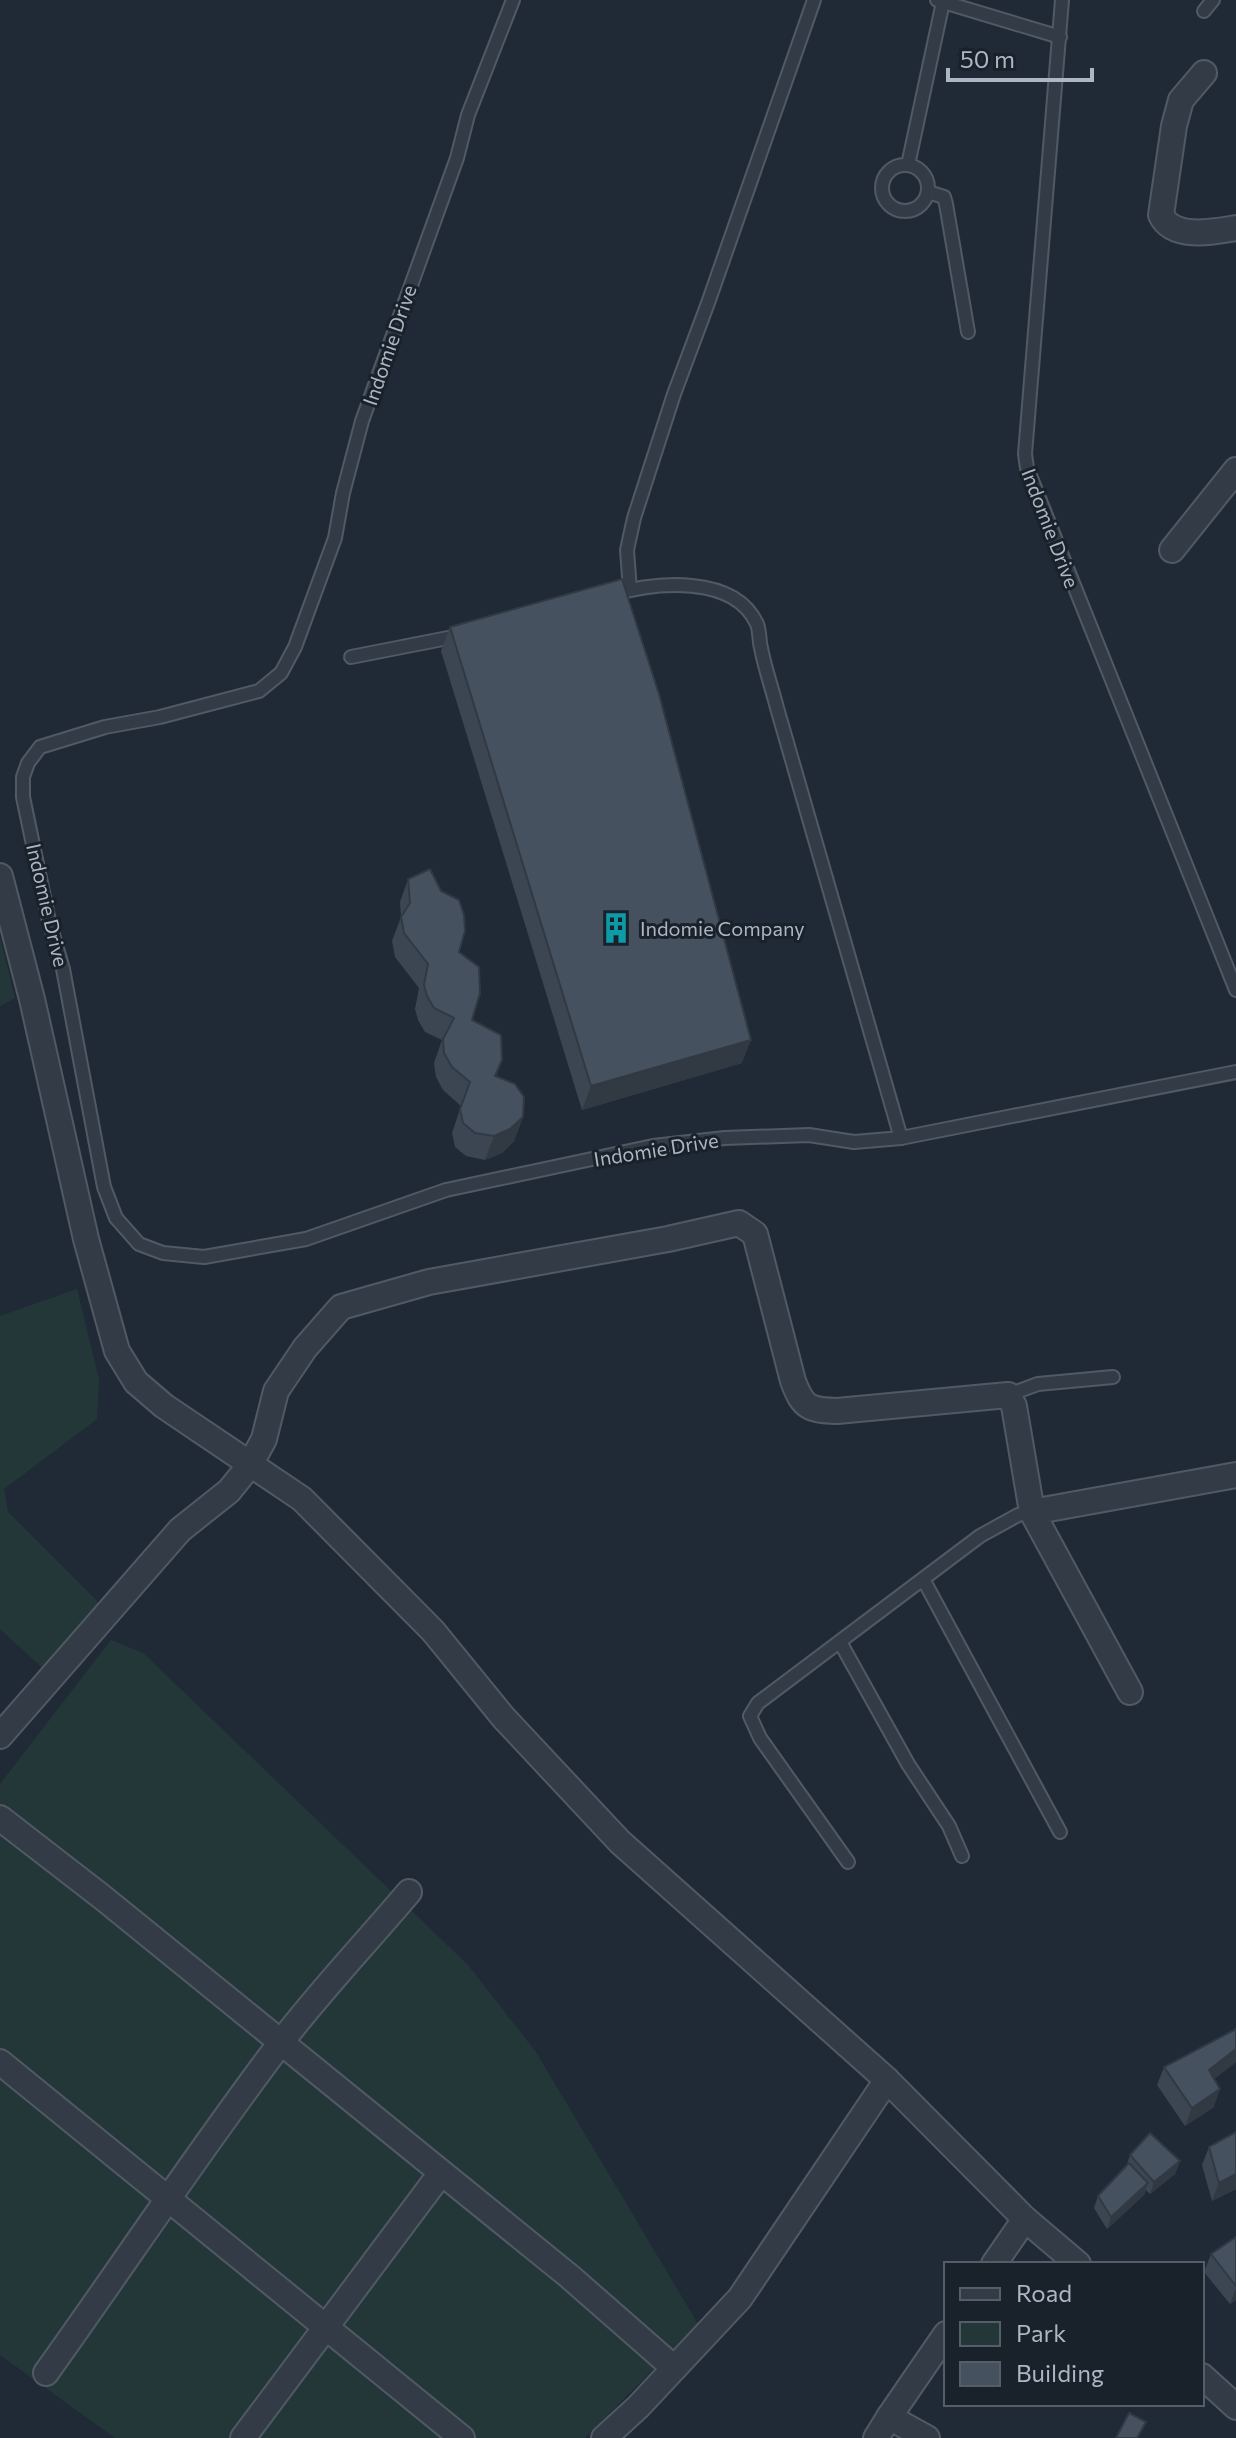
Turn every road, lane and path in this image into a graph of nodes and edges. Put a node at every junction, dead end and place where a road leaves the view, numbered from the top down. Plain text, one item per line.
1 (513, 0) edge
2 (814, 0) edge
3 (1062, 0) edge
4 (1213, 0) edge
5 (940, 1) edge
6 (1204, 11) dead end
7 (1060, 37) junction
8 (1204, 73) dead end
9 (908, 165) junction
10 (928, 192) junction
11 (1236, 228) edge
12 (968, 332) dead end
13 (1236, 470) edge
14 (1172, 550) dead end
15 (630, 590) junction
16 (600, 598) edge
17 (468, 634) edge
18 (351, 657) dead end
19 (0, 876) edge
20 (1236, 990) edge
21 (1236, 1072) edge
22 (901, 1138) junction
23 (1113, 1377) dead end
24 (1008, 1395) junction
25 (250, 1465) junction
26 (1236, 1475) edge
27 (1032, 1512) junction
28 (923, 1579) junction
29 (840, 1642) junction
30 (1130, 1692) dead end
31 (0, 1736) edge
32 (0, 1818) edge
33 (1060, 1832) dead end
34 (962, 1856) dead end
35 (848, 1862) dead end
36 (409, 1892) dead end
37 (281, 2042) junction
38 (0, 2062) edge
39 (887, 2080) junction
40 (441, 2173) junction
41 (169, 2199) junction
42 (1025, 2219) junction
43 (995, 2262) edge
44 (1076, 2262) edge
45 (324, 2326) junction
46 (944, 2337) edge
47 (674, 2368) junction
48 (46, 2373) dead end
49 (1204, 2378) edge
50 (1236, 2407) edge
51 (889, 2417) junction
52 (243, 2438) edge
53 (462, 2438) edge
54 (604, 2438) edge
55 (876, 2438) edge
56 (927, 2438) edge

1 - 22 lane, Indomie Drive
2 - 15 lane
3 - 7 lane, Indomie Drive
4 - 6 lane
5 - 7 lane
5 - 9 lane
7 - 20 lane, Indomie Drive
8 - 11 street
9 - 10 lane
9 - 10 lane
10 - 12 lane
13 - 14 street
15 - 16 lane
15 - 22 lane
17 - 18 lane
19 - 25 street
21 - 22 lane, Indomie Drive
23 - 24 lane
24 - 25 street
24 - 27 street
25 - 31 street
25 - 39 street
26 - 27 street
27 - 28 lane
27 - 30 street
28 - 29 lane
28 - 33 lane
29 - 34 lane
29 - 35 lane
32 - 37 street
36 - 37 street
37 - 40 street
37 - 41 street
38 - 41 street
39 - 42 street
39 - 47 street
40 - 45 street
40 - 47 street
41 - 45 street
41 - 48 street
42 - 43 street
42 - 44 street
45 - 52 street
45 - 53 street
46 - 51 street
47 - 54 street
49 - 50 street
51 - 55 street
51 - 56 street

